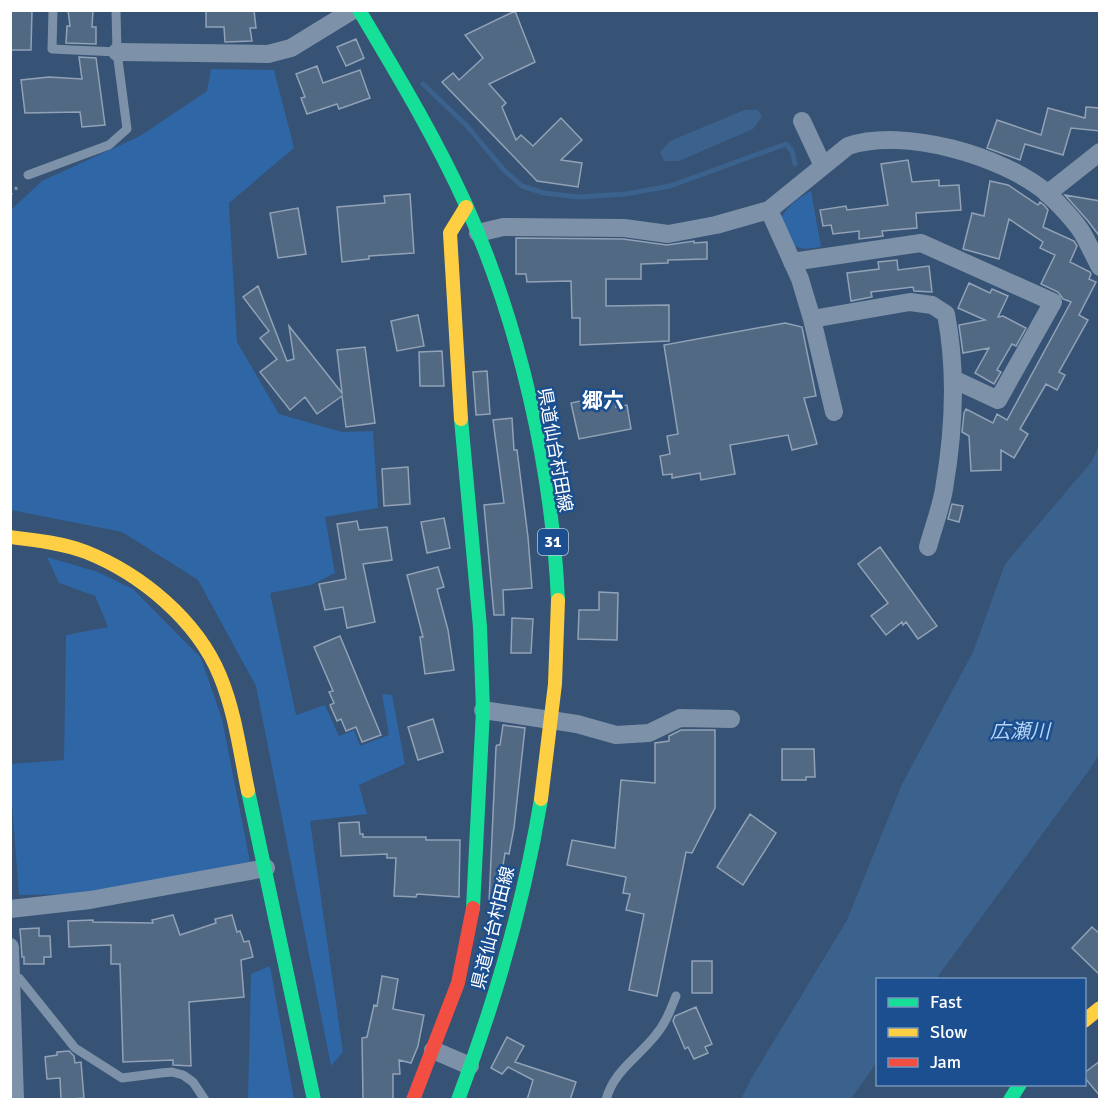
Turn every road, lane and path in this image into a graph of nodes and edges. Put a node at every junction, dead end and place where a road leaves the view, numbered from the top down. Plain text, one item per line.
1 (53, 10) edge
2 (116, 10) edge
3 (353, 10) edge
4 (359, 10) edge
5 (117, 52) junction
6 (802, 121) dead end
7 (1100, 152) edge
8 (823, 166) junction
9 (28, 175) dead end
10 (1047, 194) junction
11 (466, 207) junction
12 (769, 210) junction
13 (478, 233) junction
14 (792, 261) junction
15 (1100, 267) edge
16 (812, 319) junction
17 (953, 379) junction
18 (834, 412) dead end
19 (10, 537) edge
20 (928, 547) dead end
21 (483, 710) junction
22 (731, 719) dead end
23 (552, 720) junction
24 (266, 868) junction
25 (10, 909) edge
26 (10, 947) edge
27 (11, 978) edge
28 (676, 996) dead end
29 (1100, 1008) edge
30 (1086, 1019) edge
31 (433, 1050) junction
32 (470, 1066) junction
33 (1019, 1086) edge
34 (13, 1093) edge
35 (205, 1100) edge
36 (314, 1100) edge
37 (413, 1100) edge
38 (458, 1100) edge
39 (606, 1100) edge
40 (1010, 1100) edge

1 - 5 lane
2 - 5 lane
3 - 5 street
4 - 11 street, 県道仙台村田線 / 31
5 - 9 lane
6 - 8 street
7 - 10 street
8 - 10 street
8 - 12 street
10 - 15 street
11 - 13 street, 県道仙台村田線 / 31
11 - 21 street
12 - 13 street
12 - 14 street
13 - 23 street, 県道仙台村田線 / 31
14 - 16 street
14 - 17 street
16 - 17 street
16 - 18 street
17 - 20 street
19 - 24 street
21 - 23 street
21 - 31 street
22 - 23 street
23 - 32 street, 県道仙台村田線 / 31
24 - 25 street
24 - 36 street
26 - 27 street
27 - 34 street
27 - 35 lane
28 - 39 lane
29 - 30 street
31 - 32 street
31 - 37 street
32 - 38 street, 県道仙台村田線 / 31
33 - 40 street

